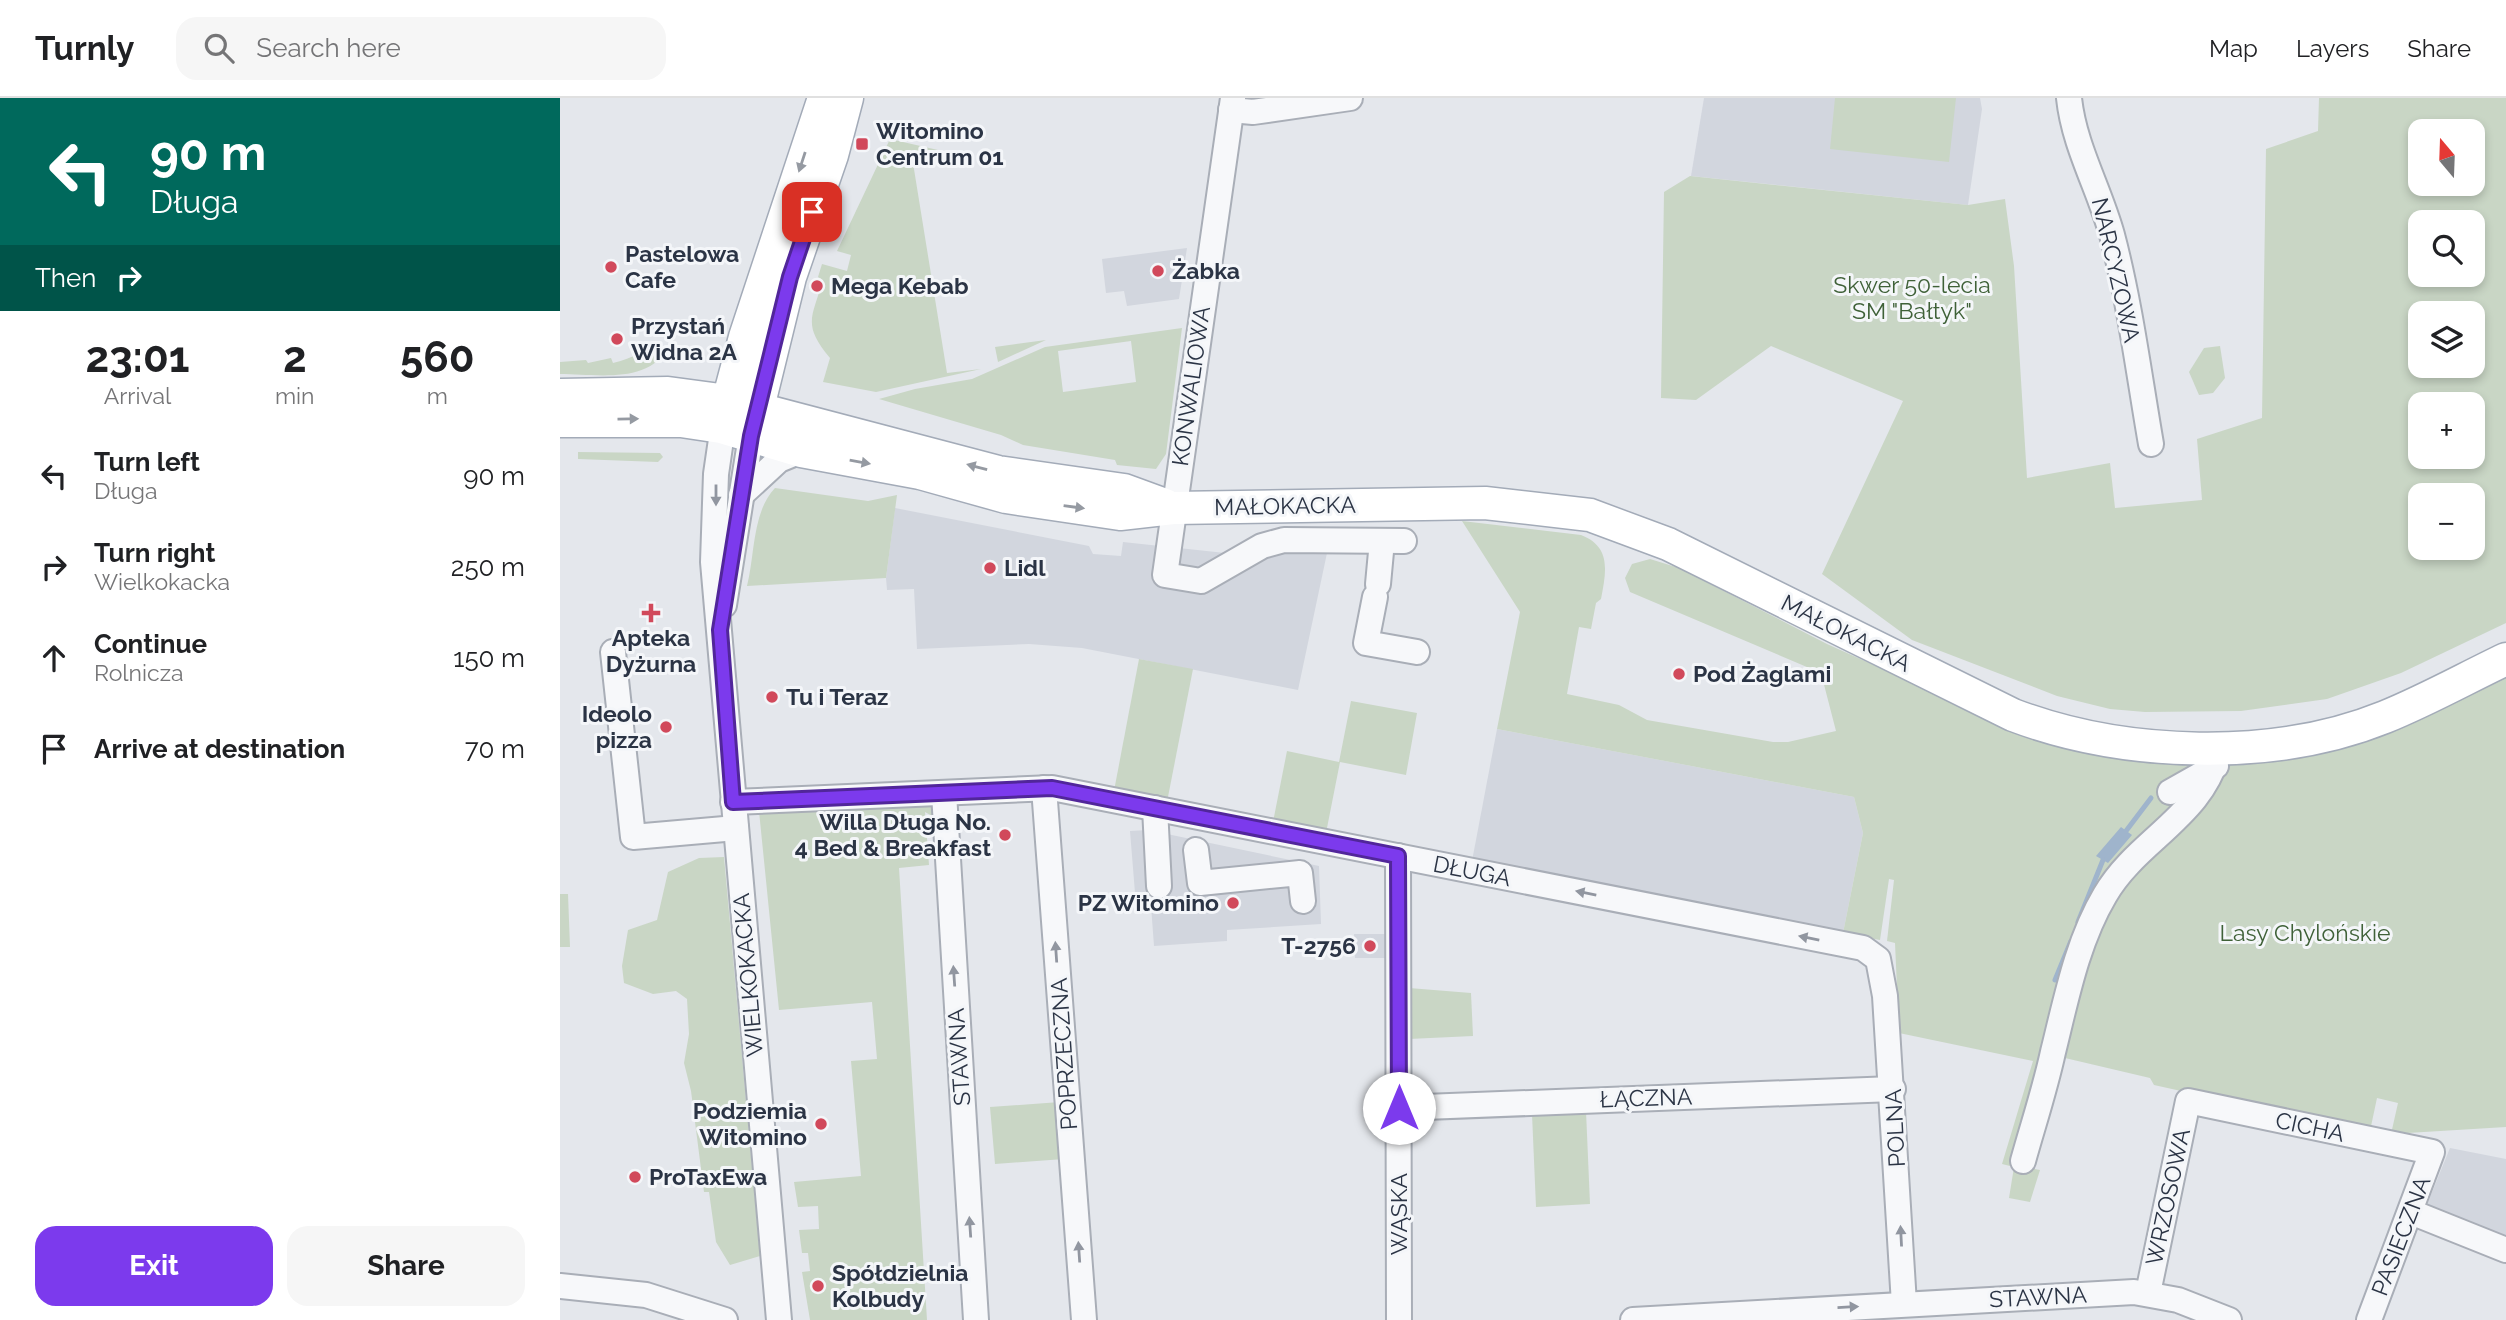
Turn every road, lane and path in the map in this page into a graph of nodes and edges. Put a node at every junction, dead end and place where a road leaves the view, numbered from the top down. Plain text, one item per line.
1 (824, 98) edge
2 (847, 98) edge
3 (1350, 98) edge
4 (2069, 98) edge
5 (1232, 104) edge
6 (560, 395) edge
7 (724, 414) junction
8 (560, 421) edge
9 (755, 421) junction
10 (2151, 444) dead end
11 (801, 451) junction
12 (741, 495) junction
13 (1173, 508) junction
14 (720, 630) junction
15 (613, 652) dead end
16 (1417, 652) dead end
17 (2506, 659) edge
18 (2218, 756) junction
19 (1044, 788) junction
20 (2170, 792) dead end
21 (944, 793) junction
22 (733, 802) junction
23 (1155, 808) junction
24 (736, 828) junction
25 (1196, 850) dead end
26 (1398, 856) junction
27 (1159, 886) dead end
28 (1303, 901) dead end
29 (1874, 954) joint
30 (1893, 1088) junction
31 (2188, 1101) joint
32 (1399, 1108) junction
33 (2432, 1152) joint
34 (2023, 1161) dead end
35 (2411, 1212) junction
36 (2506, 1251) edge
37 (560, 1286) edge
38 (2148, 1293) junction
39 (1903, 1304) junction
40 (1658, 1319) edge
41 (725, 1320) edge
42 (779, 1320) edge
43 (976, 1320) edge
44 (1084, 1320) edge
45 (1399, 1320) edge
46 (1633, 1320) edge
47 (2228, 1320) edge
48 (2369, 1320) edge

1 -> 7 main road
2 - 9 main road
3 - 5 street
4 - 10 street, NARCYZOWA
5 - 13 street, KONWALIOWA
6 - 7 main road
8 -> 7 main road
7 - 9 main road
7 -> 14 street, WIELKOKACKA
9 - 11 main road, MAŁOKACKA
9 - 12 street, WIELKOKACKA
13 -> 9 main road, MAŁOKACKA
11 - 12 street
11 -> 13 main road, MAŁOKACKA
12 - 14 street, WIELKOKACKA
13 - 16 street, KONWALIOWA
13 - 18 main road, MAŁOKACKA
14 - 22 street, WIELKOKACKA
15 - 24 street
17 - 18 main road, MAŁOKACKA
18 - 20 street
18 - 34 street
19 - 21 street, DŁUGA
19 - 23 street, DŁUGA
44 -> 19 street, POPRZECZNA
21 - 22 street, DŁUGA
43 -> 21 street, STAWNA
22 - 24 street, WIELKOKACKA
23 - 26 street, DŁUGA
23 - 27 street
24 - 42 street, WIELKOKACKA
25 - 28 street
29 -> 26 street, DŁUGA
26 - 32 street, WĄSKA
29 - 30 street, POLNA
30 - 32 street, ŁĄCZNA
39 -> 30 street, POLNA
31 - 33 street, CICHA
31 - 38 street, WRZOSOWA
32 - 45 street, WĄSKA
33 - 35 street, PASIECZNA
35 - 36 street
35 - 48 street, PASIECZNA
37 - 41 street
38 - 39 street, STAWNA
38 - 47 street, STAWNA
40 -> 39 street, STAWNA
40 - 46 street, STAWNA

